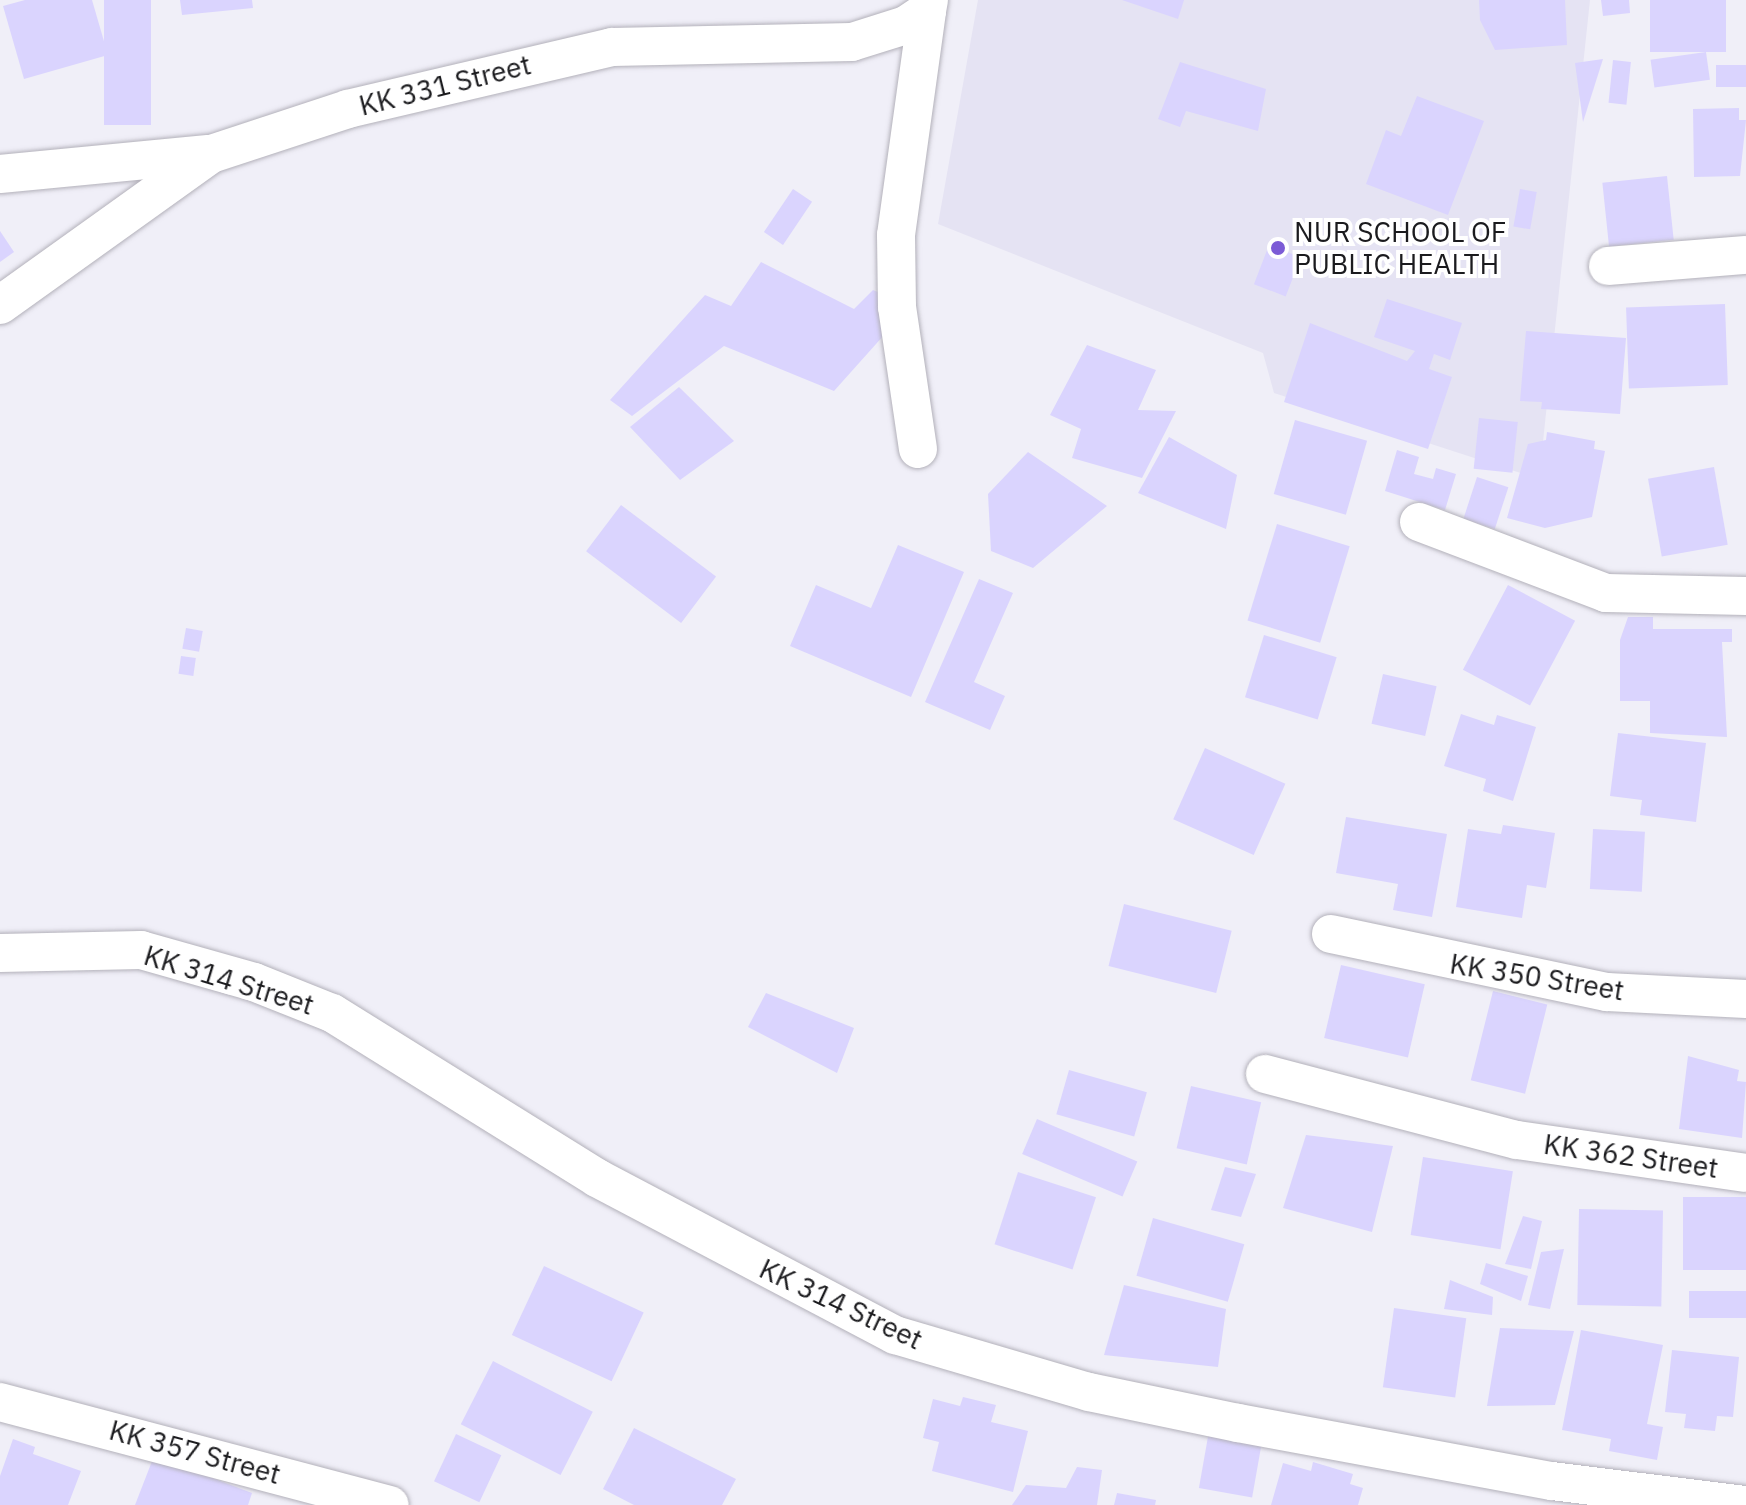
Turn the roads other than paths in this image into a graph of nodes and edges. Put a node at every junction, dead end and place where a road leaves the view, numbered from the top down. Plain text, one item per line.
1 (928, 6) edge
2 (211, 154) junction
3 (0, 174) edge
4 (1746, 255) edge
5 (1608, 266) dead end
6 (0, 305) edge
7 (918, 449) dead end
8 (1419, 522) dead end
9 (1746, 596) edge
10 (1331, 934) dead end
11 (0, 953) edge
12 (1746, 999) edge
13 (1265, 1074) dead end
14 (1746, 1173) edge
15 (0, 1402) edge
16 (309, 1494) edge
17 (390, 1505) edge
18 (1745, 1505) edge

1 - 2 street, KK 331 Street
1 - 7 street
2 - 3 street
2 - 6 street, KK 331 Street
4 - 5 street
8 - 9 street
10 - 12 street, KK 350 Street
11 - 18 street, KK 314 Street
13 - 14 street, KK 362 Street
15 - 16 street, KK 357 Street
16 - 17 street, KK 357 Street

